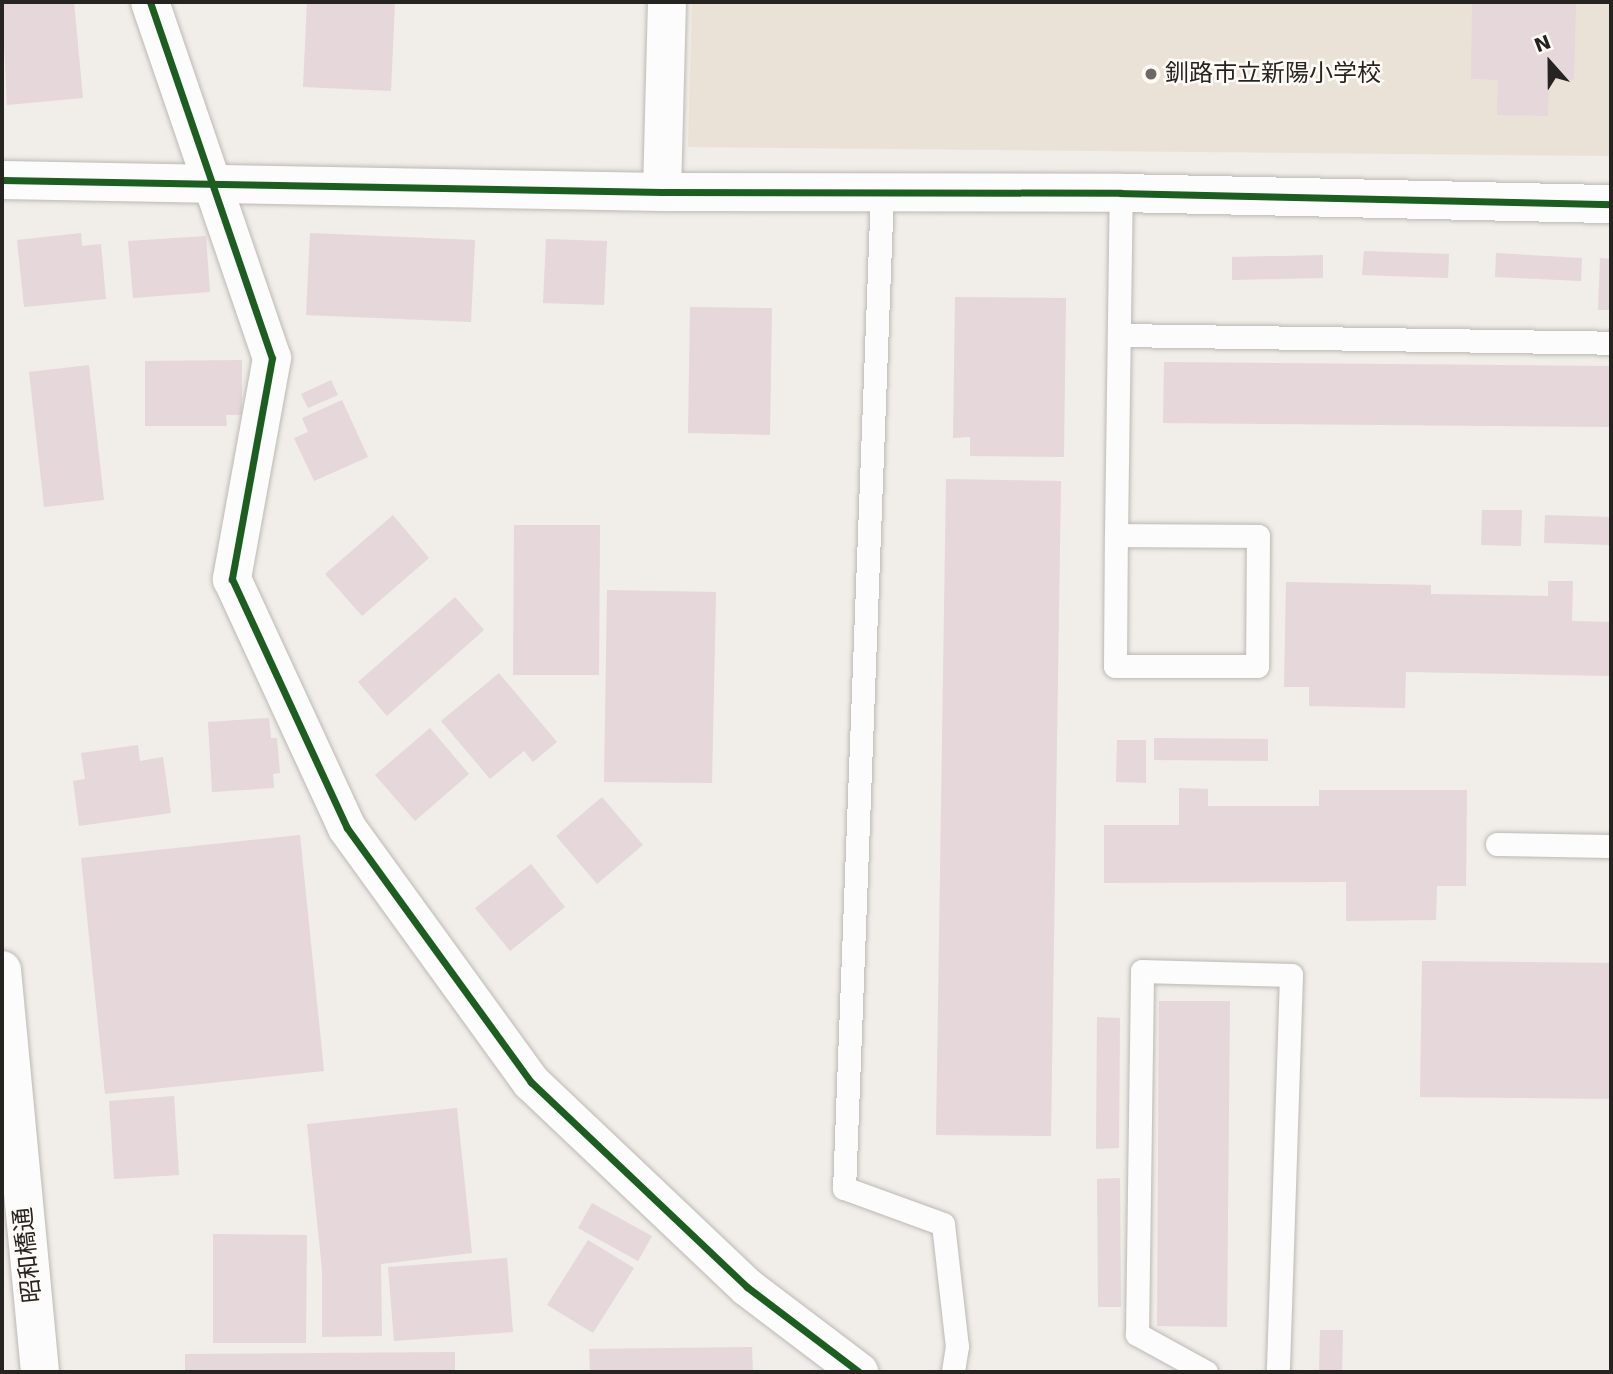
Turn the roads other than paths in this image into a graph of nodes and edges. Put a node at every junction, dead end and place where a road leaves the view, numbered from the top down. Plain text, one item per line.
1 (150, 2) edge
2 (667, 2) edge
3 (2, 180) edge
4 (214, 184) junction
5 (662, 192) junction
6 (881, 192) junction
7 (1121, 193) junction
8 (1611, 204) edge
9 (1119, 335) junction
10 (1611, 343) edge
11 (1116, 535) junction
12 (1497, 844) dead end
13 (1611, 846) edge
14 (2, 970) edge
15 (40, 1372) edge
16 (859, 1372) edge
17 (953, 1372) edge
18 (1206, 1372) edge
19 (1278, 1372) edge

1 - 4 street
2 - 5 street
3 - 4 street
4 - 5 street
4 - 16 street
5 - 6 street
6 - 7 street
6 - 17 lane
7 - 8 street
7 - 9 lane
9 - 10 lane
9 - 11 lane
11 - 11 lane
12 - 13 lane
14 - 15 street, 昭和橋通
18 - 19 lane

